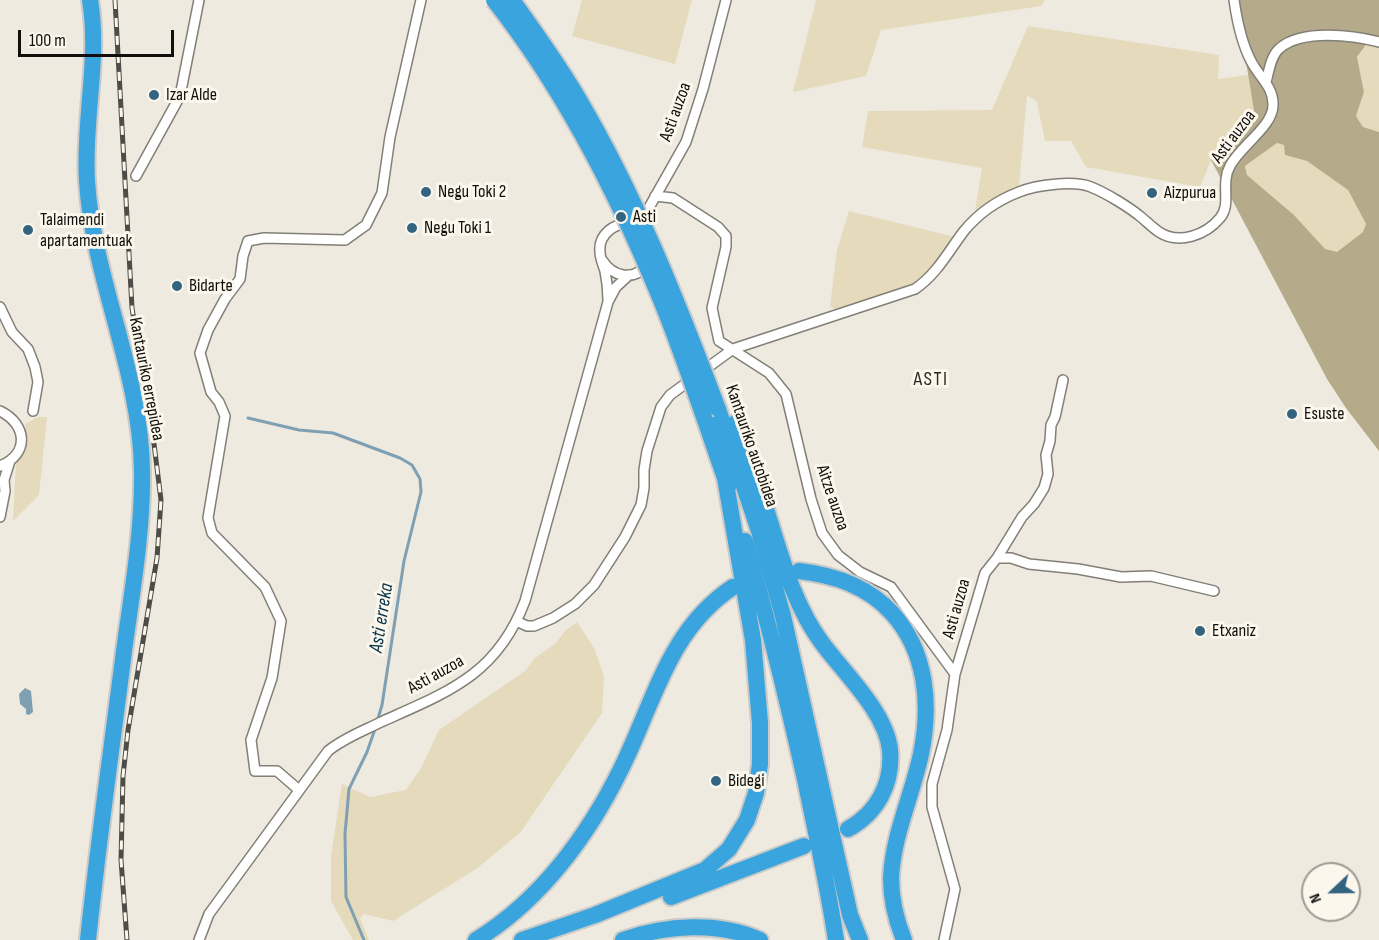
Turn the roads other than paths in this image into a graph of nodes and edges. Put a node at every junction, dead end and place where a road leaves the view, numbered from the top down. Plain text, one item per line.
1 (90, 0) edge
2 (199, 0) edge
3 (421, 0) edge
4 (494, 0) edge
5 (500, 0) edge
6 (512, 0) edge
7 (726, 0) edge
8 (1234, 0) edge
9 (1379, 42) edge
10 (1266, 82) junction
11 (136, 176) dead end
12 (655, 196) junction
13 (621, 204) junction
14 (647, 208) junction
15 (627, 224) junction
16 (638, 227) junction
17 (611, 228) junction
18 (602, 260) junction
19 (629, 275) junction
20 (608, 302) junction
21 (0, 307) edge
22 (733, 349) junction
23 (1063, 380) dead end
24 (723, 407) junction
25 (33, 411) dead end
26 (0, 412) edge
27 (10, 461) junction
28 (0, 466) edge
29 (2, 478) edge
30 (725, 478) junction
31 (0, 517) edge
32 (998, 558) junction
33 (799, 571) dead end
34 (733, 586) dead end
35 (1214, 591) dead end
36 (516, 621) junction
37 (955, 674) junction
38 (299, 790) junction
39 (848, 829) dead end
40 (804, 846) dead end
41 (94, 875) junction
42 (80, 940) edge
43 (88, 940) edge
44 (199, 940) edge
45 (476, 940) edge
46 (522, 940) edge
47 (558, 940) edge
48 (623, 940) edge
49 (760, 940) edge
50 (836, 940) edge
51 (860, 940) edge
52 (904, 940) edge
53 (944, 940) edge

1 - 41 highway, Kantauriko errepidea
2 - 11 street
3 - 38 street
4 - 30 highway, Kantauriko autobidea, bridge
5 - 13 street
6 - 24 highway, bridge
7 - 12 street, Asti auzoa
8 - 10 street, Asti auzoa
9 - 10 street
10 - 22 street, Asti auzoa
12 - 14 street, Asti auzoa
12 - 22 street, Aitze auzoa
13 - 14 street
13 - 15 street
13 - 17 street
14 - 16 street, Asti auzoa
15 - 16 street
15 - 17 street
16 - 19 street
17 - 18 street
18 - 19 street
18 - 20 street, Asti auzoa
19 - 20 street, Asti auzoa
20 - 36 street, Asti auzoa
21 - 25 street
22 - 36 street
22 - 37 street, Aitze auzoa
23 - 32 street, Asti auzoa
24 - 39 highway
24 - 51 highway, Kantauriko autobidea
26 - 27 street
27 - 28 street
27 - 29 street
29 - 31 street
30 - 46 highway
30 - 50 highway, Kantauriko autobidea
32 - 35 street
32 - 37 street, Asti auzoa
33 - 52 highway
34 - 45 highway
36 - 38 street, Asti auzoa
37 - 53 street
38 - 44 street, Asti auzoa
40 - 47 highway
41 - 42 highway
41 - 43 highway
48 - 49 highway

